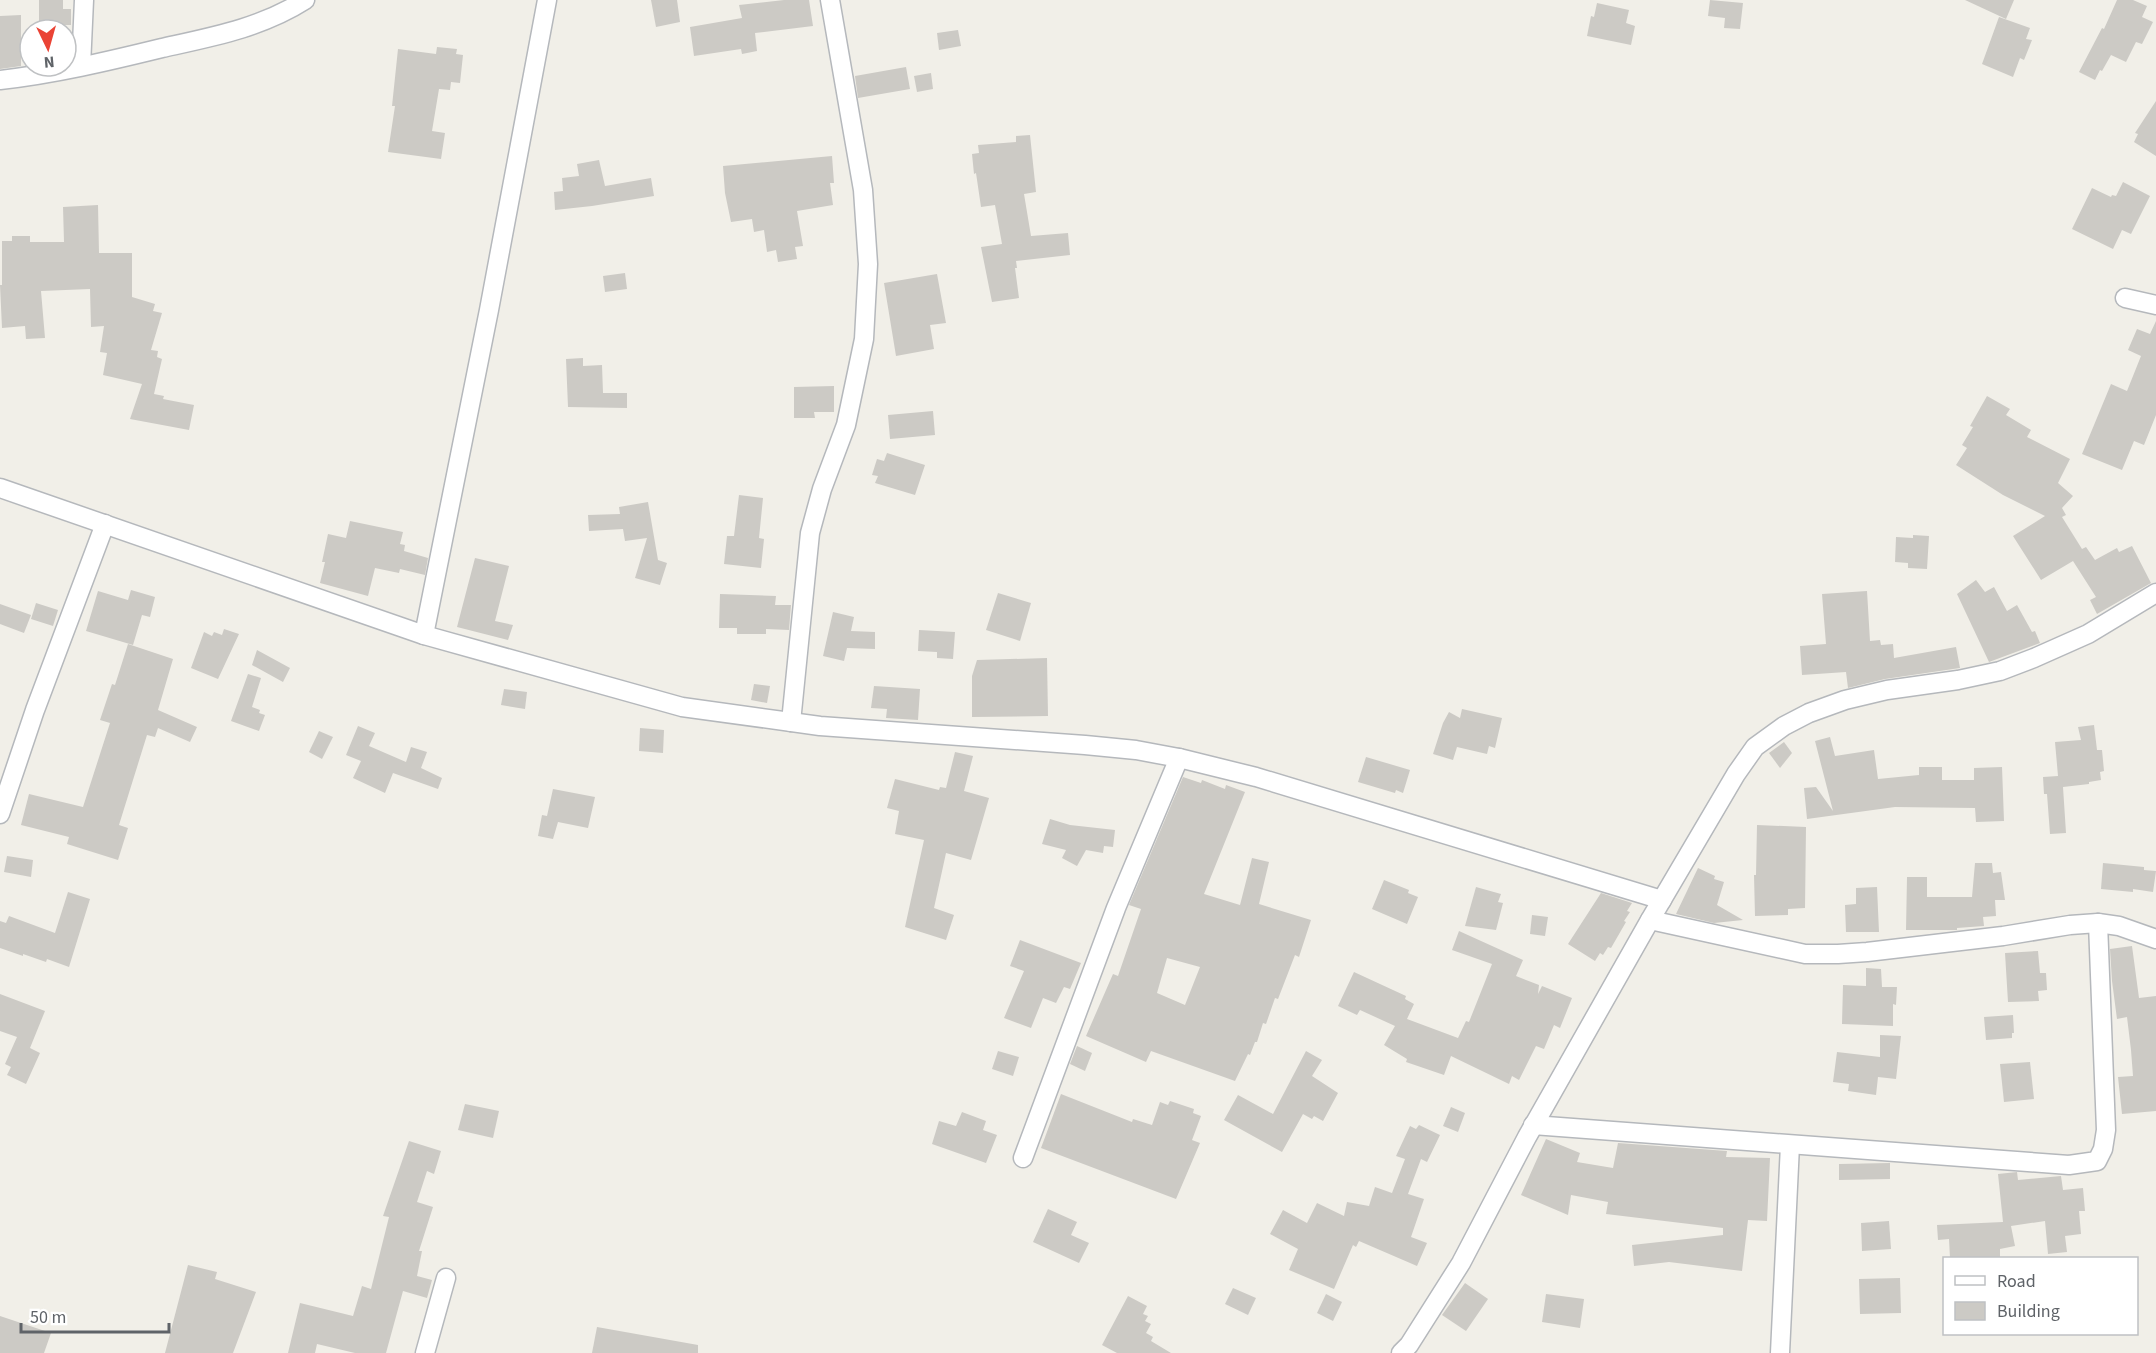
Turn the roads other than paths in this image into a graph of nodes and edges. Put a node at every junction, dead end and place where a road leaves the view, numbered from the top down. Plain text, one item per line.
1 (84, 0) edge
2 (305, 0) edge
3 (547, 0) edge
4 (830, 0) edge
5 (81, 66) junction
6 (0, 80) edge
7 (2125, 298) dead end
8 (2156, 305) edge
9 (0, 488) edge
10 (105, 524) junction
11 (2156, 593) edge
12 (424, 635) junction
13 (791, 722) junction
14 (1179, 758) junction
15 (0, 814) edge
16 (1662, 900) junction
17 (1650, 920) junction
18 (2098, 922) junction
19 (2156, 939) edge
20 (1533, 1125) junction
21 (1790, 1145) junction
22 (1023, 1158) dead end
23 (446, 1278) dead end
24 (425, 1353) edge
25 (1401, 1353) edge
26 (1780, 1353) edge

1 - 5 street
2 - 5 street
3 - 12 street
4 - 13 street
5 - 6 street
7 - 8 street
9 - 10 street
10 - 12 street
10 - 15 street
11 - 16 street
12 - 13 street
13 - 14 street
14 - 16 street
14 - 22 street
16 - 17 street
17 - 18 street
17 - 20 street
18 - 19 street
18 - 21 street
20 - 21 street
20 - 25 street
21 - 26 street
23 - 24 street

